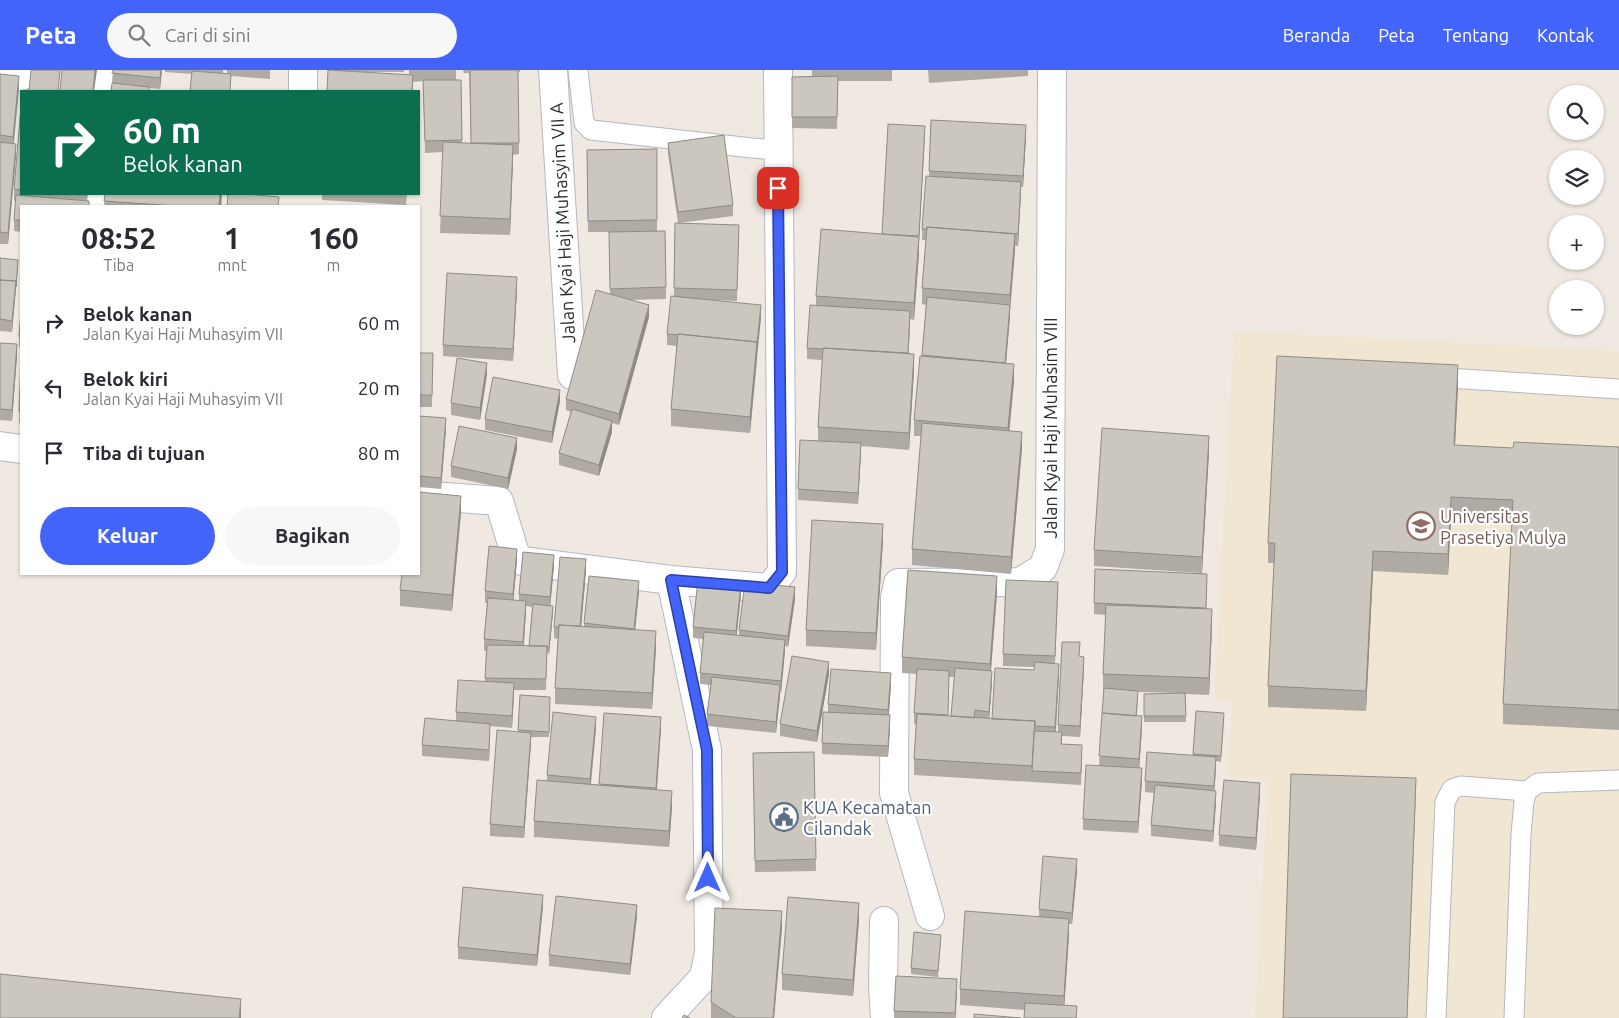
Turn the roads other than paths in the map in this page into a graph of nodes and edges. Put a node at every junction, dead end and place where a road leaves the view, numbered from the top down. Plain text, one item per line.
1 (25, 70) edge
2 (107, 70) edge
3 (303, 70) edge
4 (554, 70) edge
5 (578, 70) edge
6 (778, 70) edge
7 (1052, 70) edge
8 (0, 80) edge
9 (105, 90) edge
10 (303, 90) edge
11 (777, 150) junction
12 (572, 375) edge
13 (1414, 376) edge
14 (1619, 389) edge
15 (0, 446) edge
16 (20, 449) edge
17 (420, 495) edge
18 (671, 580) junction
19 (1619, 780) edge
20 (1527, 791) junction
21 (930, 916) dead end
22 (884, 921) dead end
23 (666, 1018) edge
24 (885, 1018) edge
25 (1436, 1018) edge
26 (1514, 1018) edge

1 - 8 street
2 - 9 street
3 - 10 street
4 - 12 street, Jalan Kyai Haji Muhasyim VII A
5 - 11 lane
6 - 11 street
7 - 21 street, Jalan Kyai Haji Muhasim VIII
11 - 18 street
13 - 14 lane
15 - 16 street
17 - 18 street
18 - 23 street
19 - 20 lane
20 - 25 lane
20 - 26 lane
22 - 24 street

